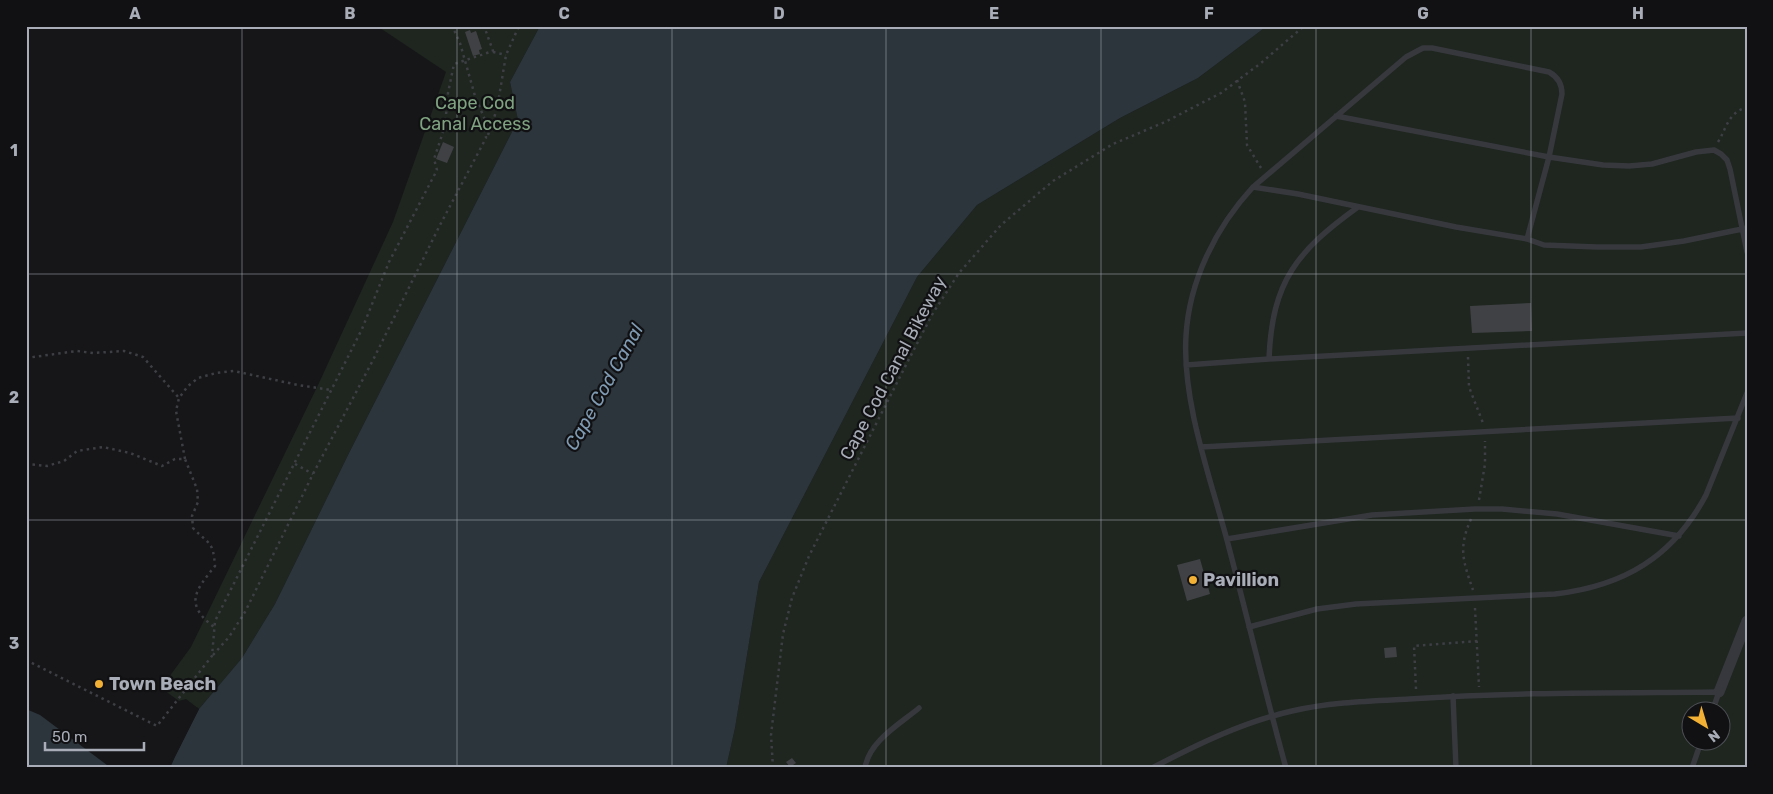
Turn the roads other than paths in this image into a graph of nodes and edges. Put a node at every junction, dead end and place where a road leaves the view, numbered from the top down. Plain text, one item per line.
1 (1336, 116) junction
2 (1549, 157) junction
3 (1253, 187) junction
4 (1358, 207) junction
5 (1745, 229) edge
6 (1527, 239) junction
7 (1747, 252) edge
8 (1747, 333) edge
9 (1269, 359) junction
10 (1186, 365) junction
11 (1747, 393) edge
12 (1738, 418) junction
13 (1201, 446) junction
14 (1679, 536) junction
15 (1227, 539) junction
16 (1747, 621) edge
17 (1249, 627) junction
18 (1719, 692) junction
19 (1453, 696) junction
20 (1716, 702) edge
21 (919, 708) dead end
22 (1272, 716) junction
23 (1698, 752) edge
24 (865, 768) edge
25 (1152, 768) edge
26 (1286, 768) edge
27 (1456, 768) edge
28 (1692, 768) edge

1 - 2 lane
1 - 2 lane
1 - 3 lane
2 - 5 lane
2 - 6 lane
3 - 4 lane
3 - 10 lane
4 - 6 lane
4 - 9 lane
5 - 6 lane
5 - 7 lane
8 - 9 lane
9 - 10 lane
10 - 13 lane
11 - 12 lane
12 - 13 lane
12 - 14 lane
13 - 15 lane
14 - 15 lane
14 - 17 lane
15 - 17 lane
16 - 18 street
17 - 22 lane
18 - 19 lane
18 - 20 lane
19 - 22 lane
19 - 27 lane
21 - 24 lane
22 - 25 lane
22 - 26 lane
23 - 28 lane

